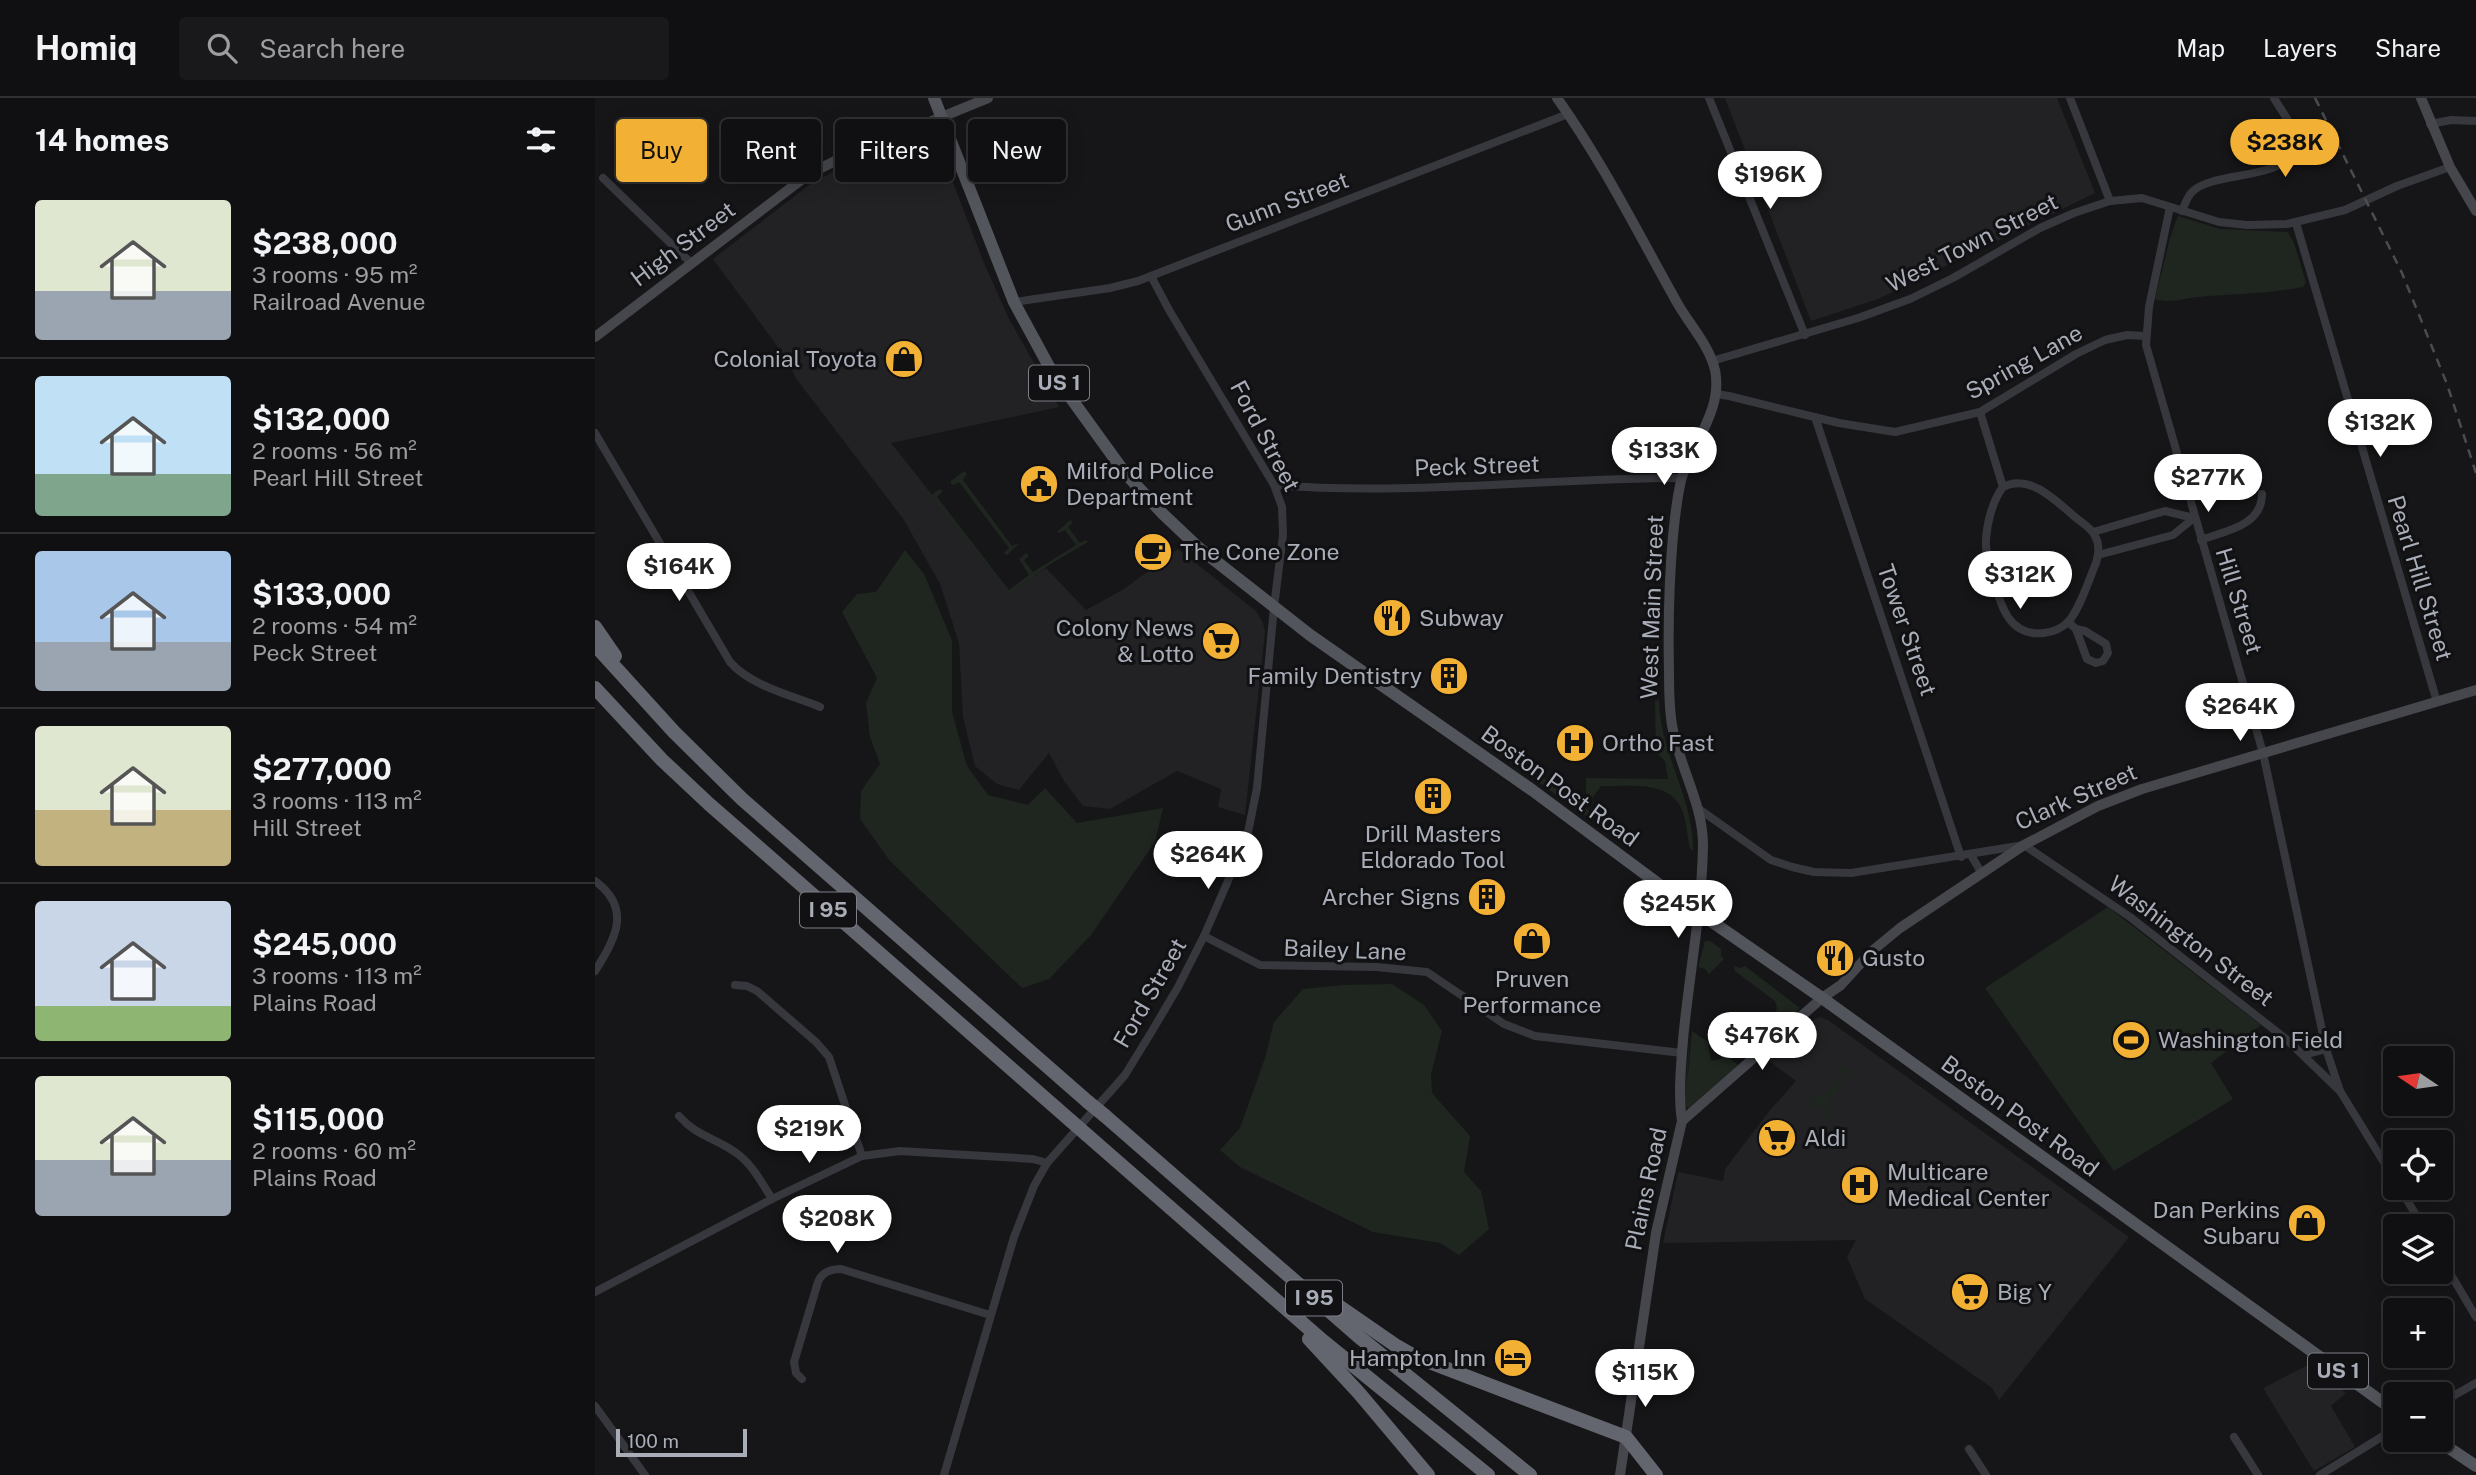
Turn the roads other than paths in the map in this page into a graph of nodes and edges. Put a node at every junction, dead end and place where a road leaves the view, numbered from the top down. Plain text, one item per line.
1 (934, 98) edge
2 (987, 98) edge
3 (1557, 98) edge
4 (1709, 98) edge
5 (2070, 98) edge
6 (2274, 98) edge
7 (2421, 98) edge
8 (1568, 114) junction
9 (942, 118) junction
10 (2476, 121) edge
11 (2430, 124) junction
12 (2450, 167) junction
13 (603, 178) dead end
14 (2110, 201) junction
15 (2170, 207) junction
16 (2182, 211) junction
17 (2476, 211) edge
18 (2296, 223) junction
19 (692, 264) junction
20 (1151, 276) junction
21 (1014, 302) junction
22 (1805, 335) junction
23 (2146, 336) junction
24 (595, 337) edge
25 (1712, 361) junction
26 (1716, 394) junction
27 (1980, 412) junction
28 (1815, 417) junction
29 (595, 433) edge
30 (1682, 478) junction
31 (1274, 485) junction
32 (2003, 487) junction
33 (2262, 494) dead end
34 (2195, 518) junction
35 (2093, 532) junction
36 (2201, 540) junction
37 (2098, 555) junction
38 (1274, 607) junction
39 (2068, 622) junction
40 (595, 627) edge
41 (2076, 629) junction
42 (595, 645) edge
43 (595, 688) edge
44 (2476, 690) edge
45 (2437, 702) junction
46 (820, 707) dead end
47 (652, 709) junction
48 (2263, 753) junction
49 (1699, 809) junction
50 (2024, 845) junction
51 (1971, 855) junction
52 (1961, 857) junction
53 (1982, 874) junction
54 (595, 881) edge
55 (1697, 911) junction
56 (1204, 936) junction
57 (595, 971) edge
58 (735, 985) dead end
59 (1822, 998) junction
60 (2326, 1049) junction
61 (1682, 1053) junction
62 (2304, 1055) junction
63 (2340, 1091) junction
64 (679, 1116) dead end
65 (1682, 1121) junction
66 (862, 1156) junction
67 (2383, 1161) edge
68 (1047, 1164) junction
69 (772, 1199) junction
70 (1261, 1252) junction
71 (1250, 1277) junction
72 (2453, 1278) edge
73 (595, 1292) edge
74 (990, 1315) junction
75 (2476, 1317) edge
76 (802, 1379) dead end
77 (2476, 1383) edge
78 (2453, 1396) edge
79 (2383, 1403) edge
80 (595, 1406) edge
81 (2383, 1436) edge
82 (1626, 1437) junction
83 (2234, 1437) dead end
84 (1969, 1449) dead end
85 (2453, 1451) edge
86 (2476, 1466) edge
87 (645, 1475) edge
88 (944, 1475) edge
89 (1428, 1475) edge
90 (1488, 1475) edge
91 (1529, 1475) edge
92 (1620, 1475) edge
93 (1656, 1475) edge
94 (1986, 1475) edge
95 (2258, 1475) edge
96 (2320, 1475) edge

1 - 9 main road, Boston Post Road / US 1
2 - 9 main road, High Street
3 - 8 main road, West Main Street
4 - 22 street
5 - 14 street
6 - 16 street
7 - 11 main road
8 - 20 street, Gunn Street
8 - 25 main road, West Main Street
9 - 19 main road, High Street
9 - 21 main road, Boston Post Road / US 1
10 - 11 street
11 - 12 main road
12 - 17 main road
12 - 18 street, West Town Street
13 - 19 street
14 - 15 street, West Town Street
14 - 22 street, West Town Street
15 - 16 street, West Town Street
15 - 23 street, Hill Street
16 - 18 street, West Town Street
18 - 45 street, Pearl Hill Street
19 - 24 main road, High Street
20 - 21 street, Gunn Street
20 - 31 street, Ford Street
21 - 38 main road, Boston Post Road / US 1
22 - 25 street, West Town Street
23 - 27 street, Spring Lane
23 - 34 street, Hill Street
25 - 26 main road, West Main Street
26 - 28 street, Spring Lane
26 - 30 main road, West Main Street
27 - 28 street, Spring Lane
27 - 32 street
28 - 52 street, Tower Street
29 - 46 street
30 - 31 street, Peck Street
30 - 49 main road, West Main Street
31 - 38 street, Ford Street
32 - 35 street
32 - 39 street
33 - 36 street
34 - 35 street
34 - 36 street, Hill Street
34 - 37 street
35 - 37 street
36 - 48 street, Hill Street
37 - 39 street
38 - 55 main road, Boston Post Road / US 1
38 - 56 street, Ford Street
39 - 41 street
40 - 47 highway
41 - 41 street
42 - 47 highway, I 95
43 - 71 highway, I 95, bridge
44 - 45 main road, Clark Street
45 - 48 main road, Clark Street
47 - 70 highway, I 95, bridge
48 - 50 main road, Clark Street
48 - 60 street, Hill Street
49 - 52 street, Clark Street
49 - 55 main road, West Main Street
50 - 51 street, Clark Street
50 - 53 main road
50 - 62 street, Washington Street
51 - 52 street, Clark Street
51 - 53 street
53 - 59 main road
54 - 57 street
55 - 59 main road, Boston Post Road / US 1
55 - 61 main road, Plains Road
56 - 61 street, Bailey Lane
56 - 68 street, Ford Street
58 - 66 street
59 - 65 main road
59 - 79 main road, Boston Post Road / US 1
60 - 62 street
60 - 63 street, Hill Street
61 - 65 main road, Plains Road
62 - 63 street, Washington Street
63 - 67 street, Washington Street
64 - 69 street
65 - 82 main road, Plains Road
66 - 68 street
66 - 69 street
68 - 74 street, Ford Street
69 - 73 street
70 - 82 highway
70 - 91 highway, I 95
71 - 89 highway
71 - 90 highway, I 95
72 - 75 street
74 - 76 street
74 - 88 street, Ford Street
77 - 78 street
80 - 87 street
81 - 96 street
82 - 92 main road, Plains Road
82 - 93 highway
83 - 95 street
84 - 94 street
85 - 86 main road

